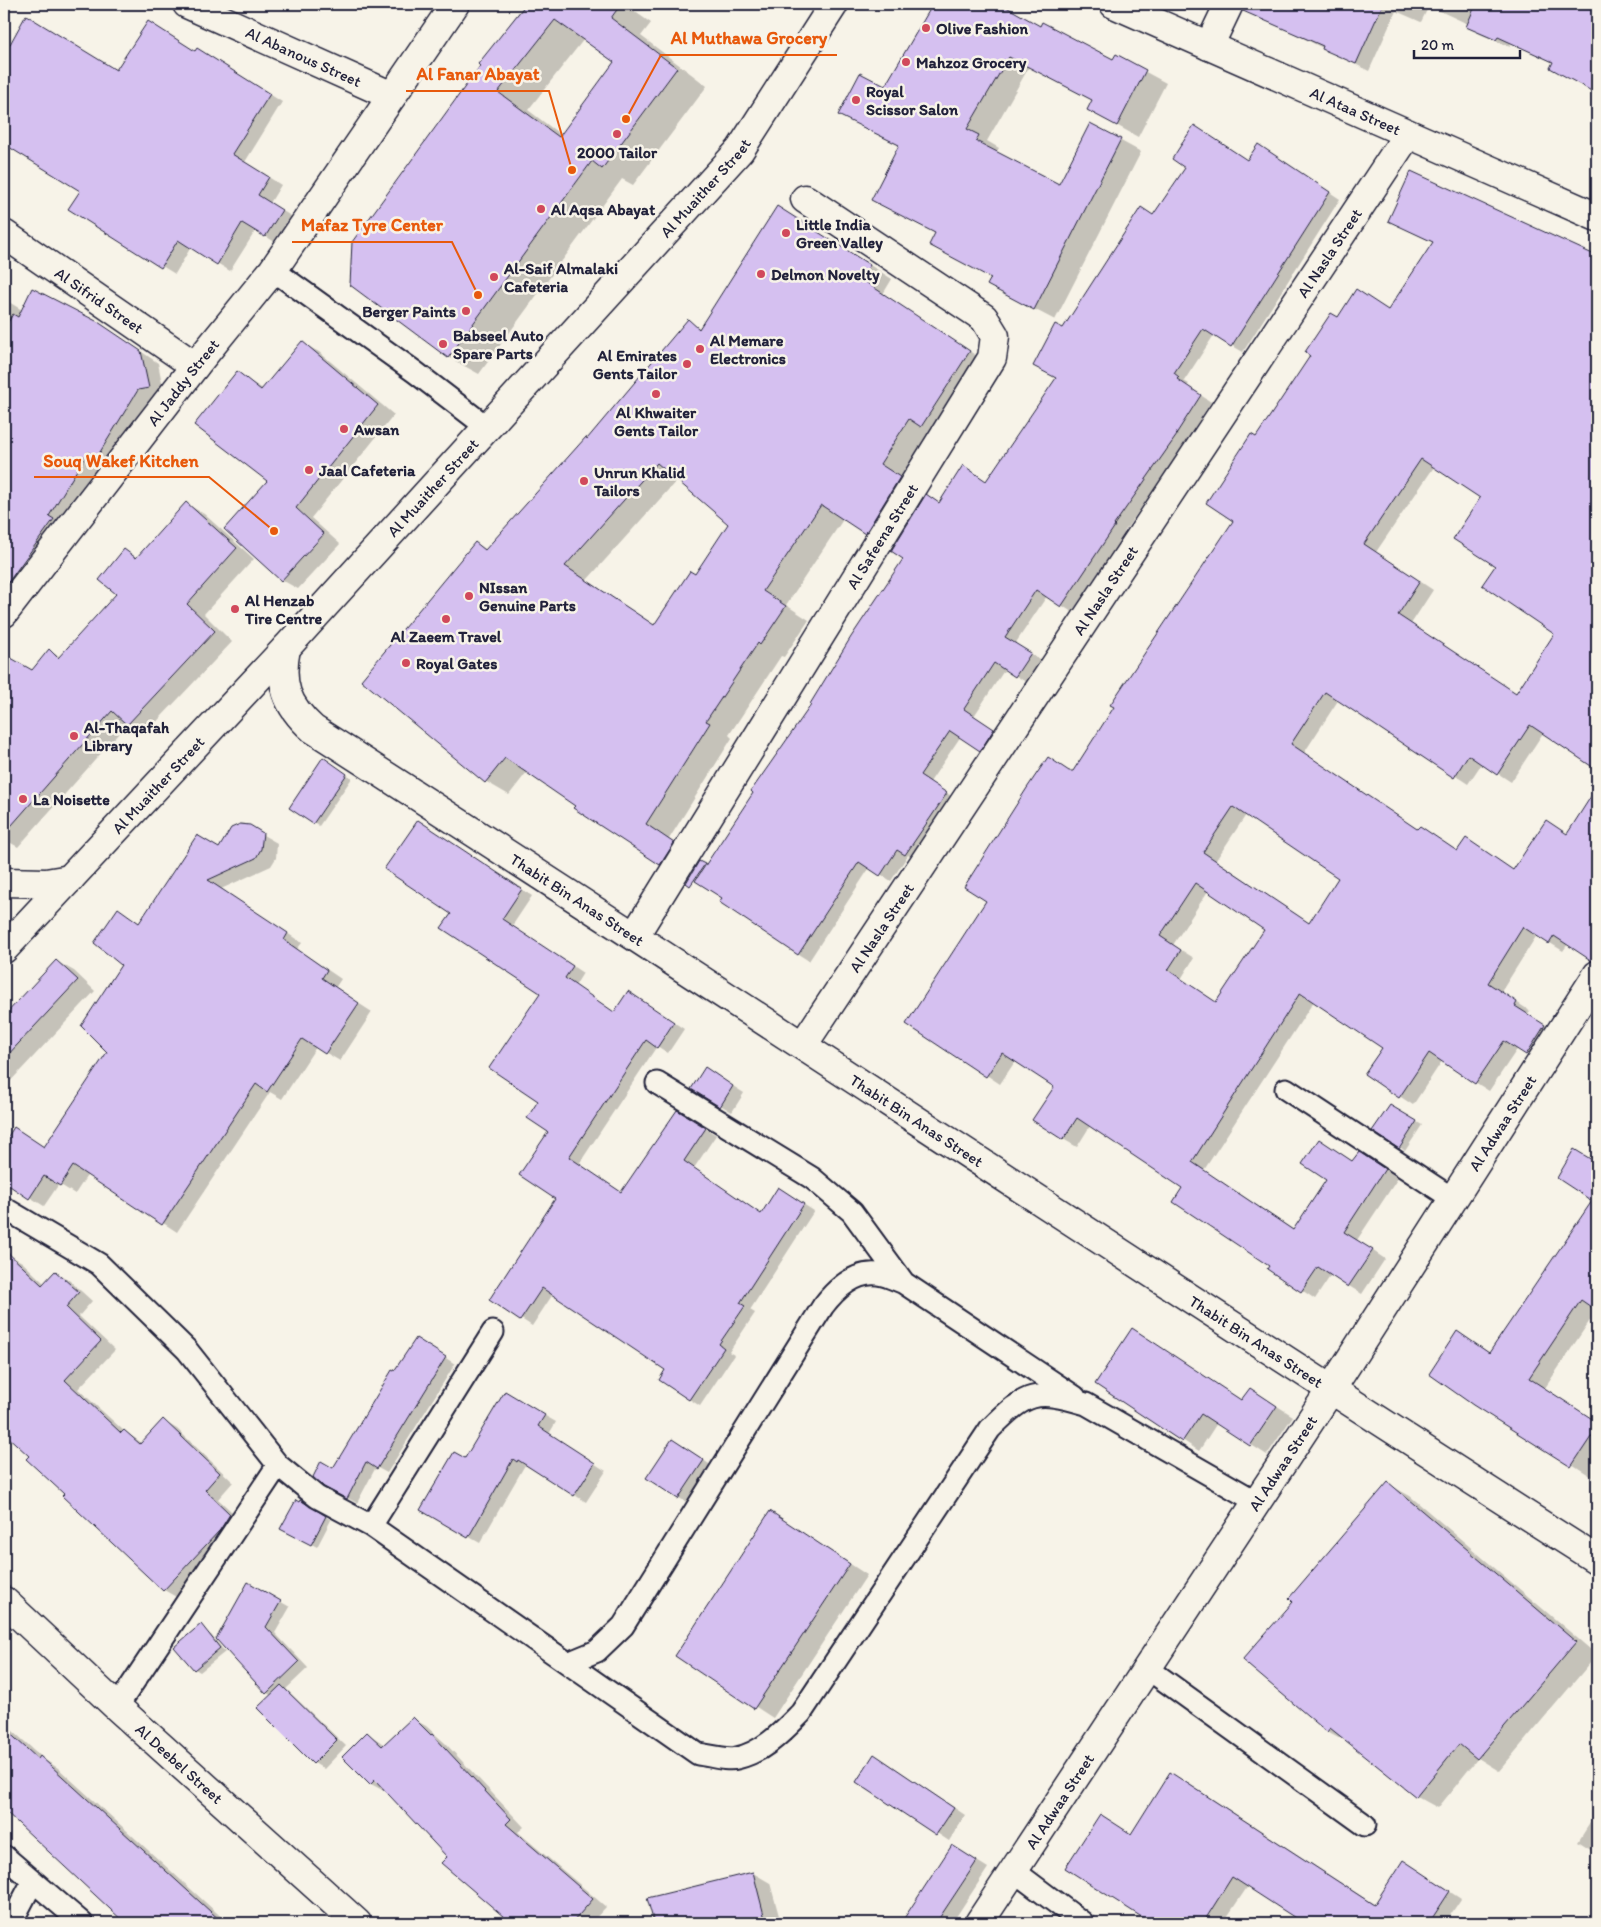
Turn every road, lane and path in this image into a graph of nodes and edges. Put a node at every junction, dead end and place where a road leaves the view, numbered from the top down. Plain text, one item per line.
1 (187, 4) edge
2 (455, 4) edge
3 (834, 4) edge
4 (1114, 4) edge
5 (1229, 4) edge
6 (1209, 46) junction
7 (392, 96) junction
8 (1408, 134) junction
9 (805, 199) dead end
10 (1597, 217) edge
11 (4, 234) edge
12 (273, 270) junction
13 (195, 366) junction
14 (488, 428) junction
15 (4, 613) edge
16 (286, 648) junction
17 (70, 879) junction
18 (4, 882) edge
19 (635, 935) junction
20 (4, 949) edge
21 (1597, 975) edge
22 (803, 1045) junction
23 (657, 1083) dead end
24 (1286, 1089) dead end
25 (1453, 1199) junction
26 (4, 1208) edge
27 (904, 1283) junction
28 (492, 1332) dead end
29 (1330, 1390) junction
30 (1086, 1404) junction
31 (278, 1465) junction
32 (1257, 1502) junction
33 (371, 1526) junction
34 (1597, 1560) edge
35 (4, 1601) edge
36 (568, 1663) junction
37 (1147, 1668) junction
38 (117, 1707) junction
39 (1365, 1825) dead end
40 (4, 1856) edge
41 (1014, 1871) junction
42 (33, 1881) junction
43 (11, 1923) edge
44 (82, 1923) edge
45 (357, 1923) edge
46 (979, 1923) edge
47 (1083, 1923) edge

1 - 7 street, Al Abanous Street
2 - 7 street, Al Jaddy Street
3 - 14 street, Al Muaither Street
4 - 6 street, Al Ataa Street
5 - 6 street
6 - 8 street, Al Ataa Street
7 - 12 street, Al Jaddy Street
8 - 10 street, Al Ataa Street
8 - 22 street, Al Nasla Street
9 - 19 street, Al Safeena Street
11 - 13 street, Al Sifrid Street
12 - 13 street, Al Jaddy Street
12 - 14 lane
13 - 15 street, Al Jaddy Street
14 - 16 street, Al Muaither Street
16 - 17 street, Al Muaither Street
16 - 19 street, Thabit Bin Anas Street
17 - 18 street
17 - 20 street, Al Muaither Street
19 - 22 street, Thabit Bin Anas Street
21 - 25 street, Al Adwaa Street
22 - 29 street, Thabit Bin Anas Street
23 - 27 lane
24 - 25 lane
25 - 29 street, Al Adwaa Street
26 - 31 lane
27 - 30 lane
27 - 36 lane
28 - 33 lane
29 - 32 street, Al Adwaa Street
29 - 34 street, Thabit Bin Anas Street
30 - 32 lane
30 - 36 lane
31 - 33 lane
31 - 38 lane
32 - 37 street, Al Adwaa Street
33 - 36 lane
35 - 38 street, Al Deebel Street
37 - 39 lane
37 - 41 street, Al Adwaa Street
38 - 45 street, Al Deebel Street
40 - 42 lane
41 - 46 street, Al Adwaa Street
41 - 47 lane
42 - 43 lane
42 - 44 lane

